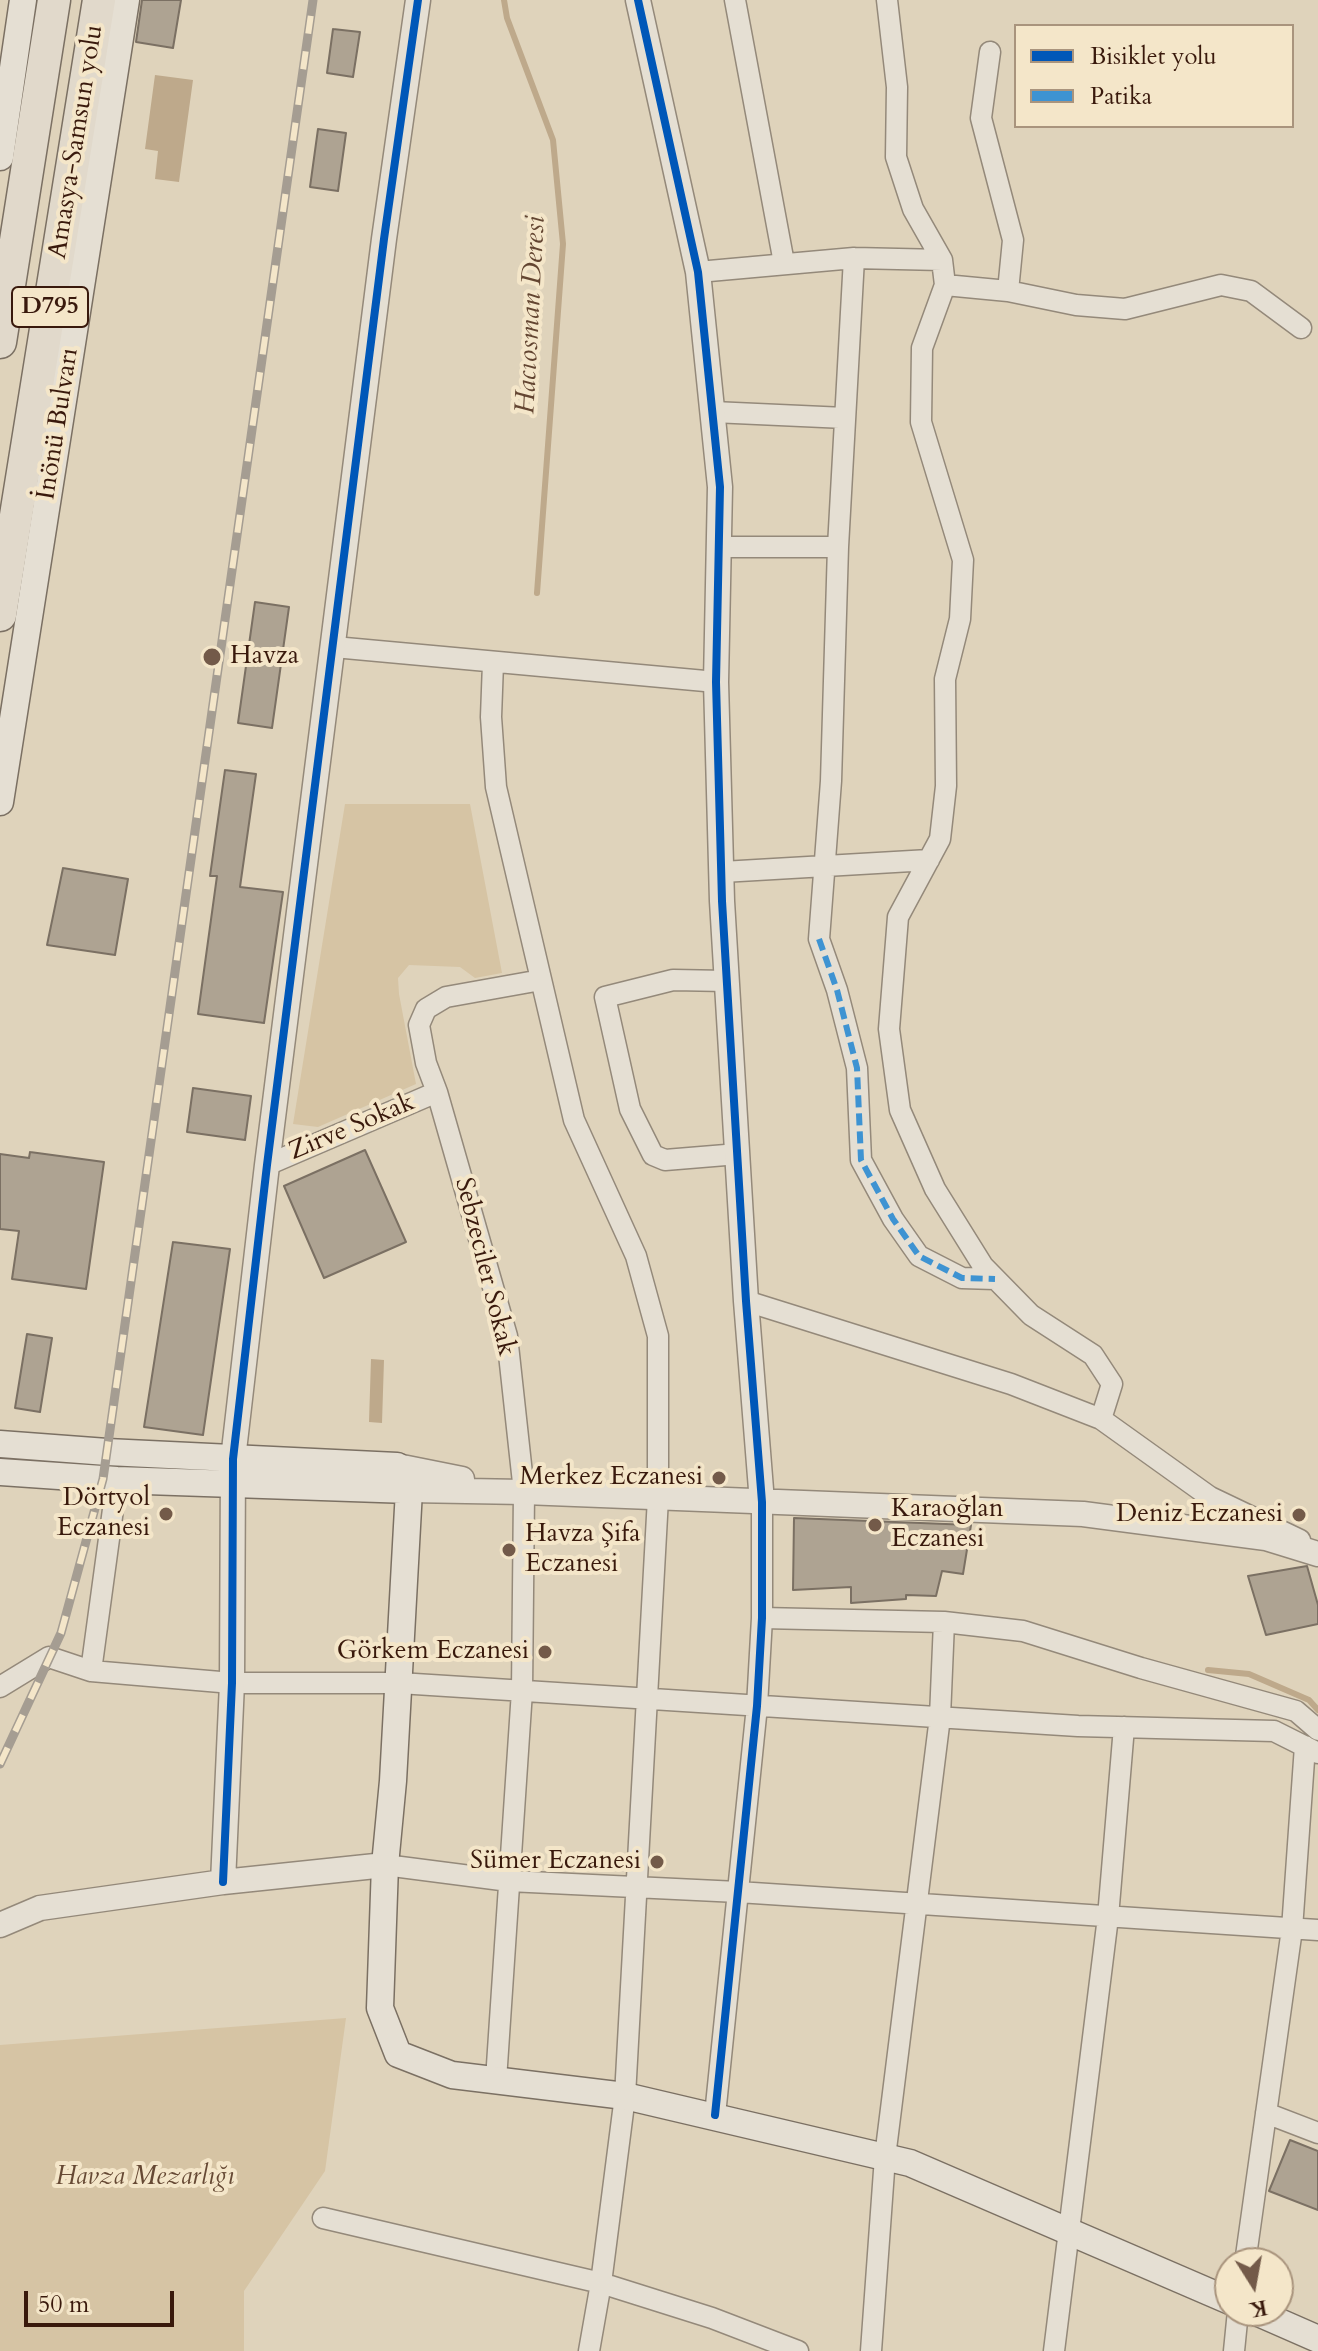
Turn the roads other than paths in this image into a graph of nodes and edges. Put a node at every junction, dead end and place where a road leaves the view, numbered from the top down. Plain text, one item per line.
1 (23, 0) edge
2 (54, 0) edge
3 (99, 0) edge
4 (126, 0) edge
5 (418, 0) edge
6 (638, 0) edge
7 (735, 0) edge
8 (887, 0) edge
9 (990, 52) dead end
10 (0, 157) edge
11 (854, 258) junction
12 (942, 260) junction
13 (784, 263) junction
14 (698, 272) junction
15 (945, 285) junction
16 (1008, 291) junction
17 (1301, 328) dead end
18 (0, 342) edge
19 (713, 412) junction
20 (845, 418) junction
21 (719, 547) junction
22 (838, 547) junction
23 (0, 615) edge
24 (334, 647) junction
25 (493, 663) junction
26 (716, 682) junction
27 (0, 802) edge
28 (929, 860) junction
29 (825, 866) junction
30 (722, 872) junction
31 (541, 980) junction
32 (727, 981) junction
33 (437, 1092) junction
34 (738, 1154) junction
35 (267, 1165) junction
36 (995, 1279) junction
37 (746, 1301) junction
38 (1101, 1419) junction
39 (0, 1444) edge
40 (397, 1466) junction
41 (0, 1472) edge
42 (233, 1472) junction
43 (117, 1480) junction
44 (409, 1490) junction
45 (524, 1492) junction
46 (658, 1498) junction
47 (762, 1502) junction
48 (1318, 1551) edge
49 (762, 1618) junction
50 (944, 1622) junction
51 (91, 1671) junction
52 (232, 1683) junction
53 (399, 1683) junction
54 (0, 1687) edge
55 (522, 1691) junction
56 (645, 1699) junction
57 (757, 1706) junction
58 (940, 1717) junction
59 (1124, 1727) junction
60 (1314, 1743) edge
61 (385, 1865) junction
62 (509, 1881) junction
63 (223, 1882) junction
64 (636, 1886) junction
65 (738, 1892) junction
66 (917, 1905) junction
67 (1108, 1917) junction
68 (0, 1925) edge
69 (1292, 1929) junction
70 (1318, 1930) edge
71 (496, 2080) junction
72 (625, 2096) junction
73 (1266, 2113) junction
74 (715, 2115) junction
75 (1318, 2133) edge
76 (885, 2157) junction
77 (323, 2218) dead end
78 (1069, 2231) junction
79 (1247, 2247) edge
80 (601, 2283) junction
81 (1214, 2294) edge
82 (1236, 2327) edge
83 (1291, 2327) edge
84 (1318, 2339) edge
85 (589, 2351) edge
86 (798, 2351) edge
87 (871, 2351) edge
88 (1054, 2351) edge
89 (1234, 2351) edge

1 - 10 main road
2 - 18 highway, Amasya-Samsun yolu / D795
3 - 23 highway, Amasya-Samsun yolu / D795
4 - 27 main road, İnönü Bulvarı
5 - 24 street
6 - 14 street
7 - 13 street
8 - 12 street
9 - 16 street
11 - 12 street
11 - 13 street
11 - 20 street
12 - 15 street
13 - 14 street
14 - 19 street
15 - 16 street
15 - 28 street
16 - 17 street
19 - 20 street
19 - 21 street
20 - 22 street
21 - 22 street
21 - 26 street
22 - 29 street
24 - 25 street
24 - 35 street
25 - 26 street
25 - 31 street
26 - 30 street
28 - 29 street
28 - 36 street
29 - 30 street
29 - 36 street
30 - 32 street
31 - 33 street, Sebzeciler Sokak
31 - 46 street
32 - 34 street
32 - 34 street
33 - 35 street, Zirve Sokak
33 - 45 street, Sebzeciler Sokak
34 - 37 street
35 - 42 street
36 - 38 street
37 - 38 street
37 - 47 street
38 - 48 street
39 - 42 main road
40 - 42 main road
40 - 44 main road
40 - 45 street
41 - 43 main road
42 - 43 main road
42 - 44 main road
42 - 52 street
43 - 51 street
44 - 45 street
44 - 53 main road
45 - 46 street
45 - 55 street, Sebzeciler Sokak
46 - 47 street
46 - 56 street
47 - 48 street
47 - 49 street
49 - 50 street
49 - 57 street
50 - 58 street
50 - 60 street
51 - 52 street
51 - 54 street
52 - 53 street
52 - 63 street
53 - 55 street
53 - 61 main road
55 - 56 street
55 - 62 street, Sebzeciler Sokak
56 - 57 street
56 - 64 street
57 - 58 street
57 - 65 street
58 - 59 street
58 - 66 street
59 - 60 street
59 - 67 street
60 - 69 street
61 - 62 street
61 - 63 street
61 - 71 main road
62 - 64 street
62 - 71 street, Sebzeciler Sokak
63 - 68 street
64 - 65 street
64 - 72 street
65 - 66 street
65 - 74 street
66 - 67 street
66 - 76 street
67 - 69 street
67 - 78 street
69 - 70 street
69 - 73 street
71 - 72 main road
72 - 74 main road
72 - 80 street
73 - 75 street
73 - 79 street
74 - 76 main road
76 - 78 main road
76 - 87 street
77 - 80 street
78 - 81 main road
78 - 88 street
80 - 85 street
80 - 86 street
82 - 89 street
83 - 84 main road

